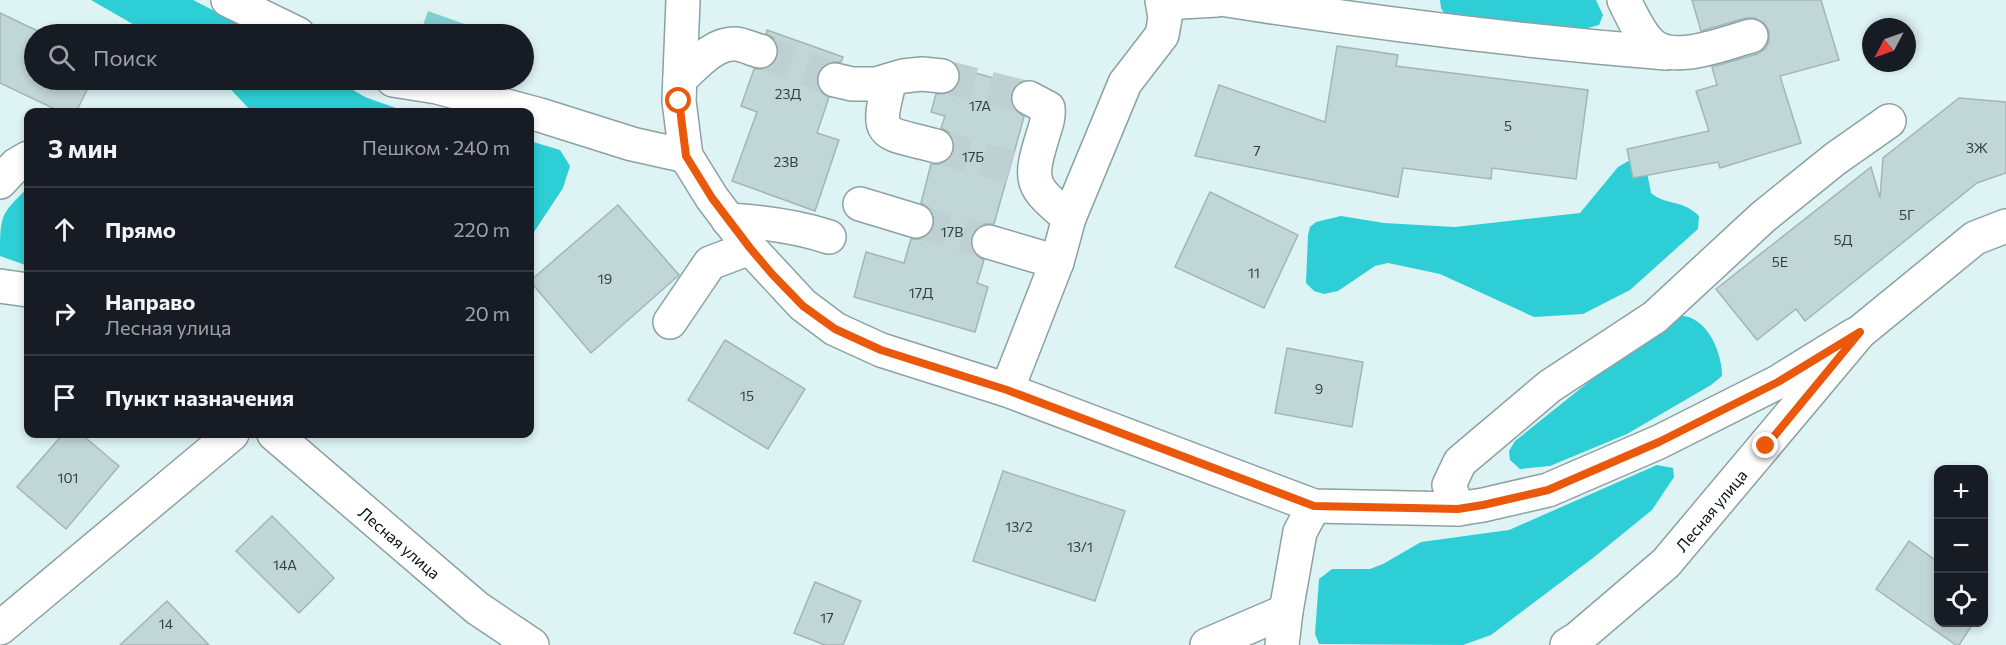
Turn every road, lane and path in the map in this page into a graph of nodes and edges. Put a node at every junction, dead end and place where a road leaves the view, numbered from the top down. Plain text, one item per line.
1 (228, 0) edge
2 (683, 0) edge
3 (1217, 0) edge
4 (1227, 0) edge
5 (1624, 0) edge
6 (1163, 1) edge
7 (277, 24) edge
8 (1751, 36) dead end
9 (760, 51) tunnel mouth
10 (1666, 53) junction
11 (942, 76) tunnel mouth
12 (680, 80) junction
13 (835, 80) tunnel mouth
14 (890, 80) junction
15 (448, 90) edge
16 (1029, 98) tunnel mouth
17 (514, 108) edge
18 (534, 113) edge
19 (1889, 121) dead end
20 (936, 146) tunnel mouth
21 (686, 156) junction
22 (24, 160) edge
23 (0, 182) edge
24 (860, 204) dead end
25 (1069, 218) junction
26 (728, 220) junction
27 (916, 221) tunnel mouth
28 (2006, 226) edge
29 (829, 237) dead end
30 (989, 242) tunnel mouth
31 (750, 248) junction
32 (1057, 262) junction
33 (0, 286) edge
34 (24, 289) edge
35 (670, 322) dead end
36 (1860, 332) junction
37 (1007, 390) junction
38 (227, 438) edge
39 (279, 438) edge
40 (1314, 506) junction
41 (1458, 509) junction
42 (1286, 610) junction
43 (0, 627) edge
44 (0, 639) edge
45 (8, 645) edge
46 (532, 645) edge
47 (1207, 645) edge
48 (1282, 645) edge
49 (1567, 645) edge

1 - 7 street
2 - 12 street
3 - 6 street
4 - 10 street
5 - 10 street
6 - 25 street
8 - 10 street
9 - 12 street
11 - 14 street
12 - 21 street
13 - 14 street
14 - 20 street
15 - 17 street
16 - 25 street
18 - 21 street
19 - 41 street
21 - 26 street
22 - 23 street
24 - 27 street
25 - 32 street
26 - 29 street
26 - 31 street
28 - 36 street, Лесная улица
30 - 32 street
31 - 35 street
31 - 37 street
32 - 37 street
33 - 34 street
36 - 41 street
36 - 49 street, Лесная улица
37 - 40 street
38 - 43 street
39 - 46 street, Лесная улица
40 - 41 street
40 - 42 street
42 - 47 street
42 - 48 street
44 - 45 street

